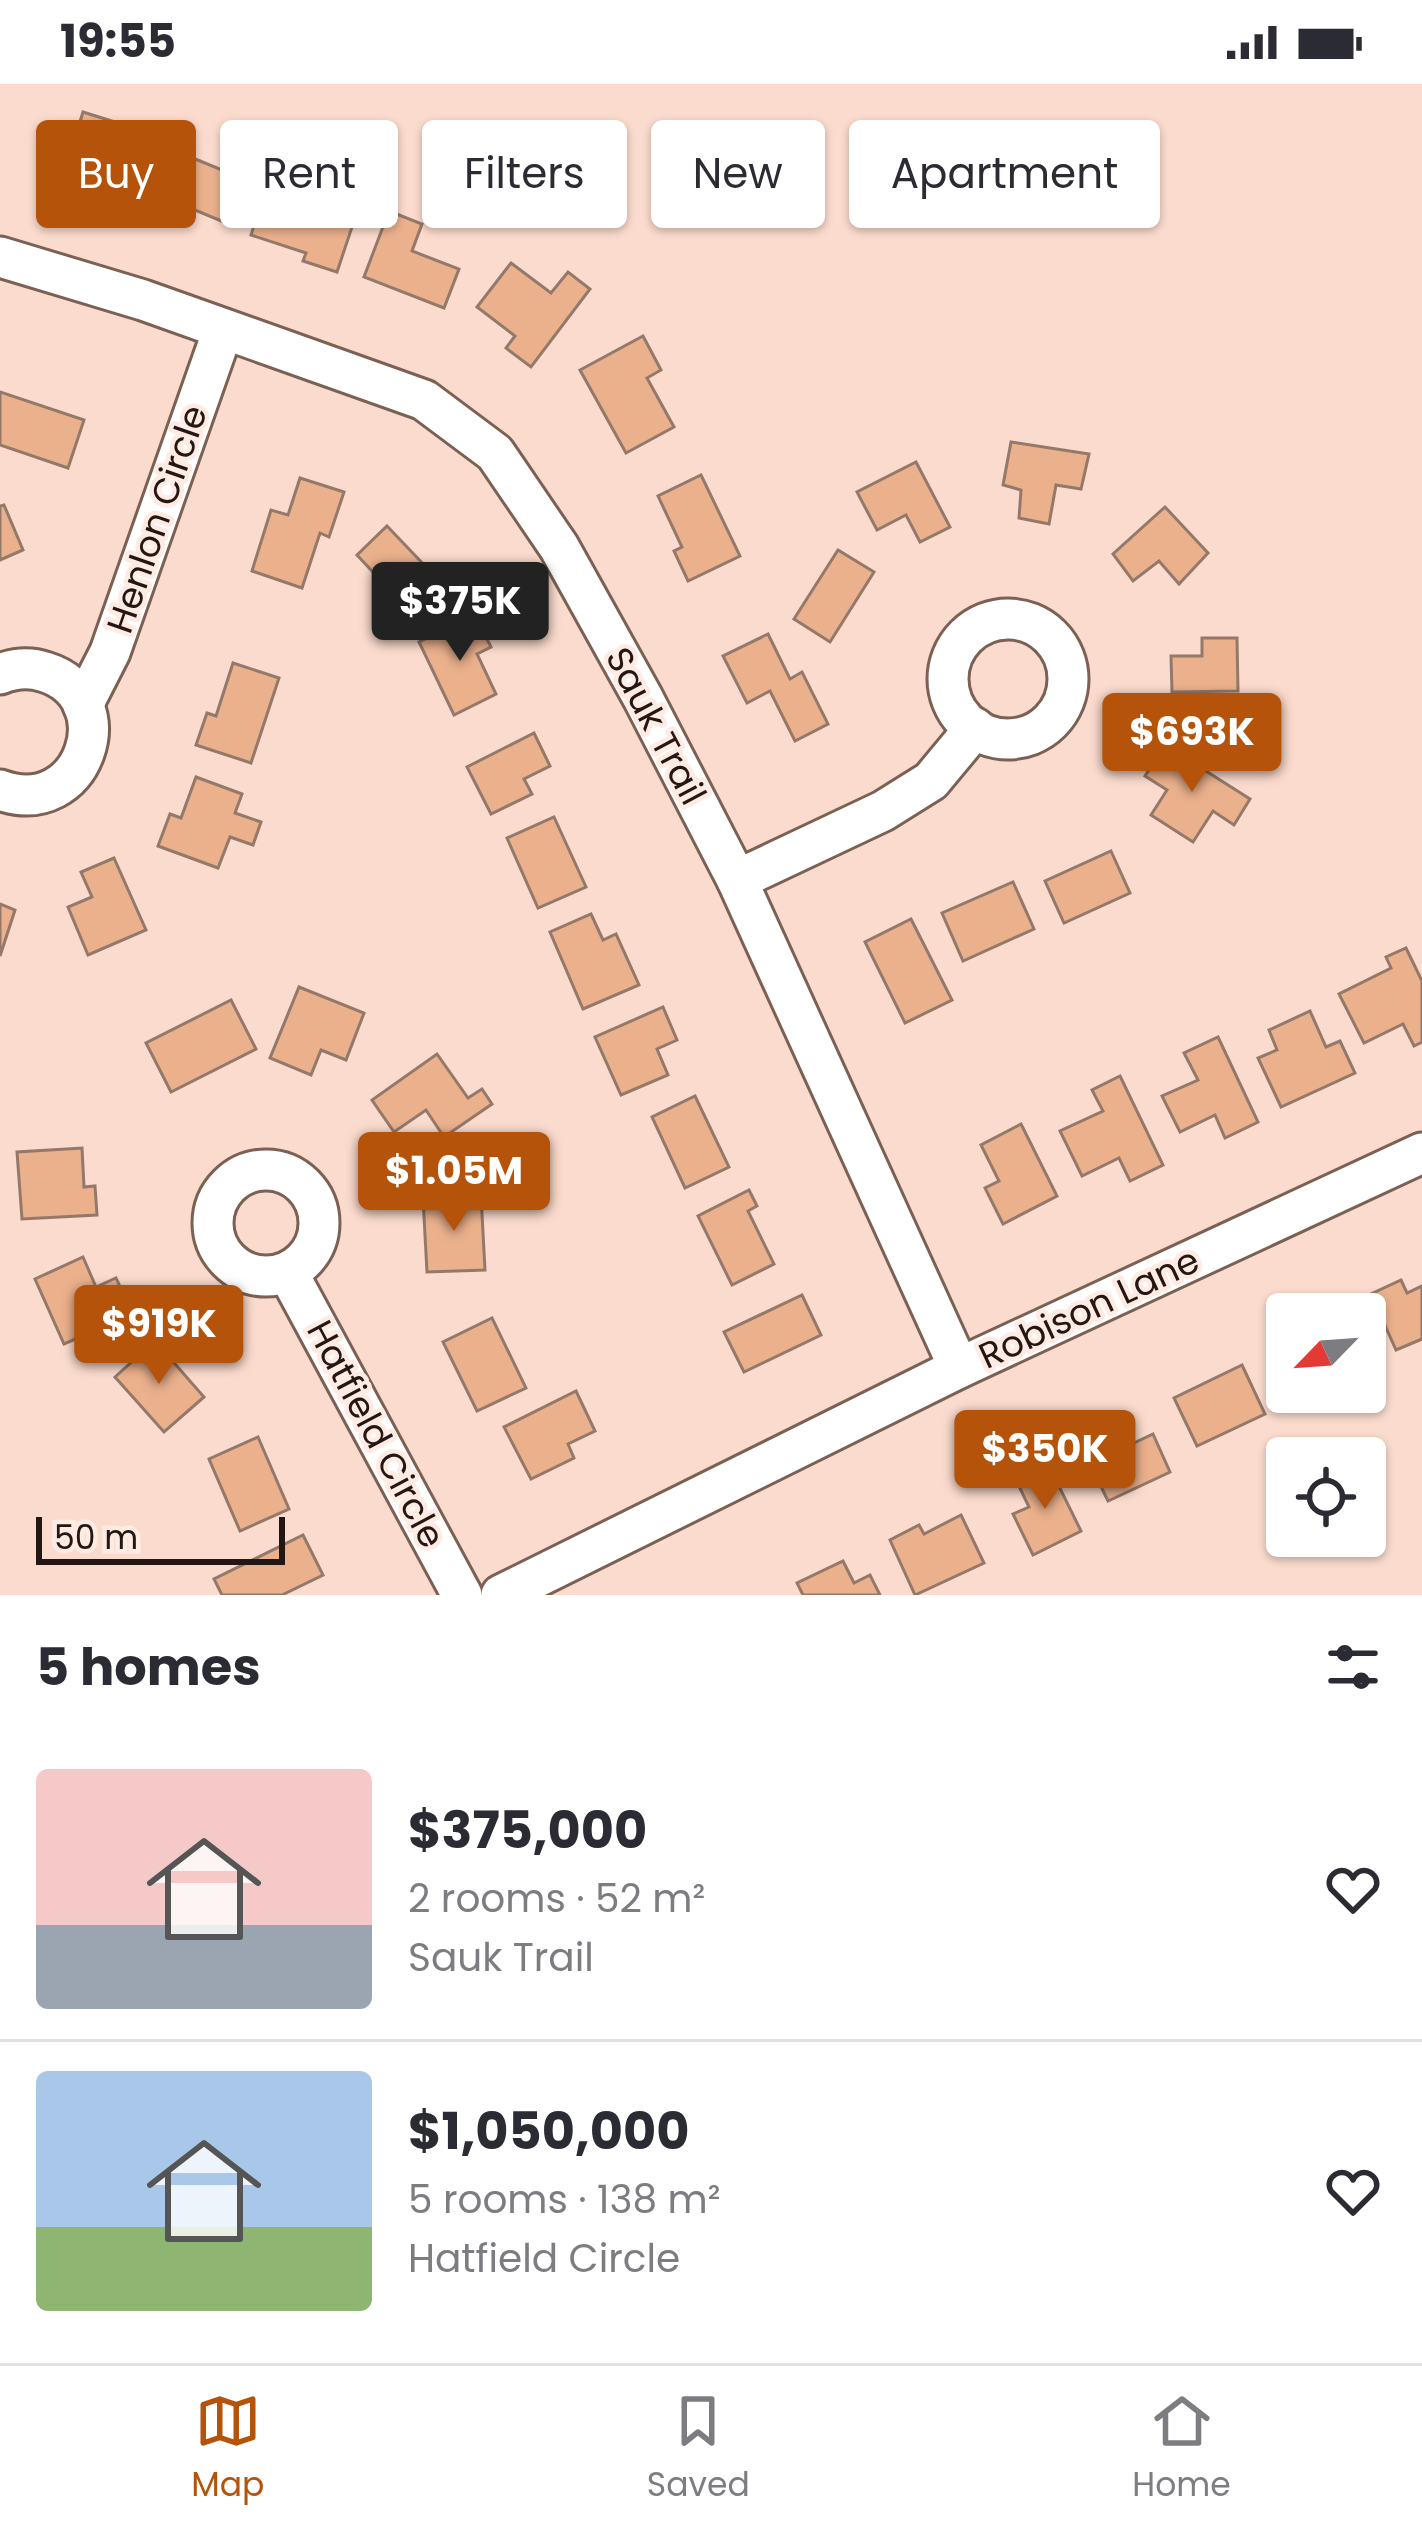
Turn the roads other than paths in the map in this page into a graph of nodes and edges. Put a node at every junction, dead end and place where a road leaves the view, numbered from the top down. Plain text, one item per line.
1 (0, 257) edge
2 (223, 329) junction
3 (0, 674) edge
4 (83, 705) junction
5 (975, 728) dead end
6 (0, 790) edge
7 (737, 880) junction
8 (1422, 1153) edge
9 (288, 1273) dead end
10 (959, 1368) junction
11 (462, 1595) edge
12 (501, 1595) edge

1 - 2 street, Sauk Trail
2 - 4 street, Henlon Circle
2 - 7 street, Sauk Trail
3 - 4 street
4 - 6 street, Henlon Circle
5 - 7 street
7 - 10 street, Sauk Trail
8 - 10 street, Robison Lane
9 - 11 street, Hatfield Circle
10 - 12 street, Robison Lane

